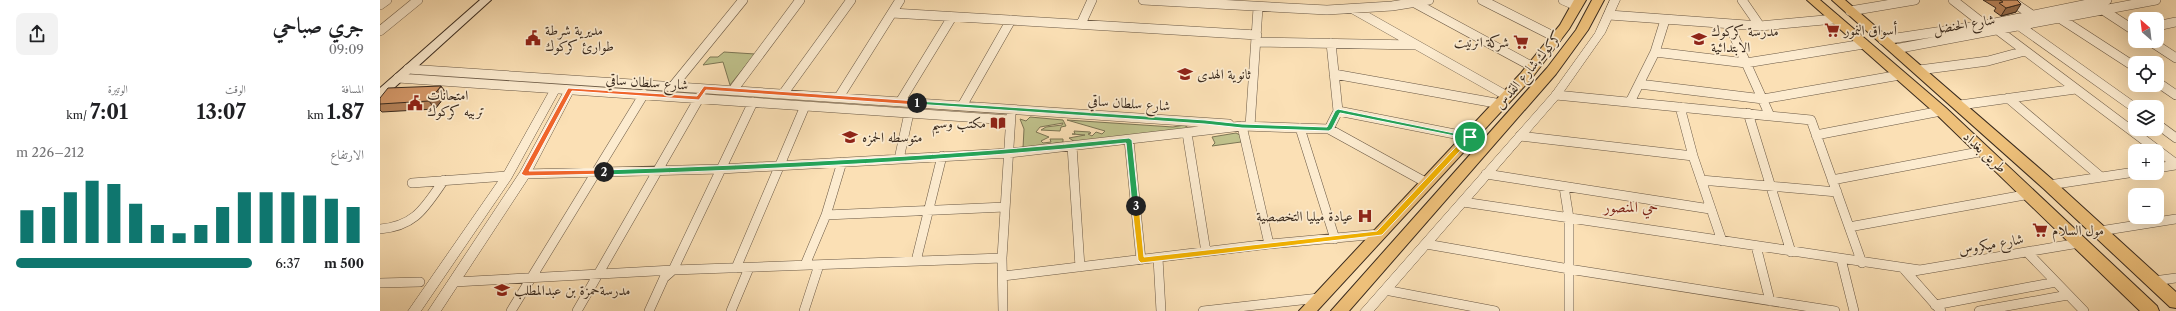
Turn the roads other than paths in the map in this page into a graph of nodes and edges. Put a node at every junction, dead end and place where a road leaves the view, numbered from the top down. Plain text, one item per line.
1 (387, 0) edge
2 (418, 0) edge
3 (473, 0) edge
4 (486, 0) edge
5 (743, 0) edge
6 (800, 0) edge
7 (851, 0) edge
8 (900, 0) edge
9 (1092, 0) edge
10 (1143, 0) edge
11 (1429, 0) edge
12 (1482, 0) edge
13 (1563, 0) edge
14 (1598, 0) edge
15 (1615, 0) edge
16 (1742, 0) edge
17 (1813, 0) edge
18 (1838, 0) edge
19 (1910, 0) edge
20 (1953, 0) edge
21 (2010, 0) edge
22 (2107, 0) edge
23 (2156, 0) edge
24 (1415, 3) junction
25 (1578, 3) edge
26 (1370, 4) edge
27 (380, 5) edge
28 (2068, 7) junction
29 (1258, 8) junction
30 (1353, 9) junction
31 (2103, 10) junction
32 (1850, 11) junction
33 (892, 13) junction
34 (1609, 15) junction
35 (2032, 15) junction
36 (2079, 15) junction
37 (952, 17) junction
38 (1835, 19) junction
39 (2062, 19) junction
40 (1011, 20) junction
41 (1665, 20) junction
42 (2176, 22) edge
43 (1081, 24) junction
44 (1729, 25) junction
45 (1984, 25) junction
46 (2164, 25) edge
47 (1760, 26) junction
48 (2128, 26) edge
49 (2021, 27) junction
50 (380, 31) edge
51 (1999, 32) junction
52 (1257, 38) junction
53 (1557, 38) junction
54 (1898, 43) junction
55 (1331, 44) junction
56 (1864, 44) junction
57 (1417, 45) junction
58 (2161, 48) edge
59 (2025, 51) junction
60 (1655, 52) junction
61 (2176, 58) edge
62 (2128, 62) edge
63 (1746, 63) junction
64 (408, 69) junction
65 (1919, 70) junction
66 (1529, 71) junction
67 (1334, 74) junction
68 (1900, 75) junction
69 (398, 78) junction
70 (1542, 82) junction
71 (1639, 84) junction
72 (380, 85) edge
73 (673, 86) junction
74 (2164, 87) edge
75 (556, 88) junction
76 (704, 88) junction
77 (570, 89) junction
78 (2076, 89) junction
79 (733, 90) junction
80 (380, 94) edge
81 (644, 94) junction
82 (783, 94) junction
83 (1556, 95) junction
84 (2176, 95) edge
85 (839, 97) junction
86 (699, 98) junction
87 (2008, 98) junction
88 (1763, 99) junction
89 (1504, 100) junction
90 (753, 102) junction
91 (900, 102) junction
92 (1630, 102) junction
93 (2128, 103) edge
94 (1960, 105) junction
95 (805, 106) junction
96 (962, 106) junction
97 (1680, 107) junction
98 (1014, 108) junction
99 (1338, 111) junction
100 (1941, 111) junction
101 (909, 113) junction
102 (1748, 113) junction
103 (1770, 116) junction
104 (1010, 120) junction
105 (1246, 126) junction
106 (1300, 128) junction
107 (1329, 129) junction
108 (2164, 129) edge
109 (1187, 133) junction
110 (1816, 135) junction
111 (1520, 136) junction
112 (1470, 137) junction
113 (2176, 138) edge
114 (1129, 140) junction
115 (1072, 146) junction
116 (1984, 151) junction
117 (1009, 152) junction
118 (942, 156) junction
119 (1693, 156) junction
120 (899, 159) junction
121 (842, 162) junction
122 (780, 165) junction
123 (2176, 165) edge
124 (2164, 167) edge
125 (722, 168) junction
126 (658, 171) junction
127 (595, 173) junction
128 (2128, 173) edge
129 (525, 174) junction
130 (1486, 174) junction
131 (507, 176) junction
132 (2102, 177) junction
133 (444, 180) junction
134 (1701, 180) junction
135 (1832, 180) junction
136 (412, 183) dead end
137 (1427, 183) junction
138 (2049, 185) junction
139 (1564, 186) junction
140 (1770, 186) junction
141 (1837, 192) junction
142 (2030, 194) junction
143 (1463, 202) junction
144 (1005, 208) junction
145 (1710, 209) junction
146 (928, 211) junction
147 (826, 215) junction
148 (1569, 218) junction
149 (2176, 219) edge
150 (1849, 227) junction
151 (380, 229) edge
152 (2100, 231) junction
153 (1379, 234) junction
154 (1335, 239) junction
155 (1722, 241) junction
156 (2079, 243) junction
157 (1269, 244) junction
158 (1426, 244) junction
159 (1756, 246) junction
160 (1206, 252) junction
161 (1791, 252) junction
162 (2027, 252) junction
163 (2123, 252) junction
164 (2095, 257) junction
165 (1002, 258) junction
166 (1158, 258) junction
167 (1841, 259) junction
168 (1141, 260) junction
169 (916, 261) junction
170 (1862, 262) junction
171 (805, 265) junction
172 (819, 265) junction
173 (1080, 267) junction
174 (736, 268) junction
175 (749, 268) junction
176 (1569, 269) junction
177 (673, 270) junction
178 (1905, 270) junction
179 (597, 275) junction
180 (1003, 276) junction
181 (2176, 278) edge
182 (532, 279) junction
183 (2154, 281) junction
184 (420, 282) dead end
185 (454, 282) junction
186 (2056, 282) junction
187 (380, 283) edge
188 (1384, 290) junction
189 (2068, 295) junction
190 (1319, 298) junction
191 (1770, 301) junction
192 (2176, 302) edge
193 (1938, 308) edge
194 (1821, 310) edge
195 (414, 311) edge
196 (434, 311) edge
197 (512, 311) edge
198 (577, 311) edge
199 (649, 311) edge
200 (731, 311) edge
201 (804, 311) edge
202 (997, 311) edge
203 (1003, 311) edge
204 (1161, 311) edge
205 (1203, 311) edge
206 (1307, 311) edge
207 (1339, 311) edge
208 (1366, 311) edge
209 (1496, 311) edge
210 (1569, 311) edge
211 (1835, 311) edge
212 (1854, 311) edge
213 (1980, 311) edge
214 (2084, 311) edge
215 (2151, 311) edge

1 - 27 street
2 - 50 street
3 - 72 main road
4 - 64 main road
5 - 73 street
6 - 79 street
7 - 82 street
8 - 33 street
9 - 43 street
10 - 29 street
11 - 24 street
12 - 53 street
13 - 25 street
14 - 70 main road, كركوك,شارع القدس
15 - 34 street
16 - 47 street
17 - 38 main road, طريق بغداد
18 - 32 main road, طريق بغداد
19 - 32 street
20 - 45 street
21 - 35 street
22 - 28 street, شارع الحنضل
23 - 31 street, شارع الحنضل
24 - 26 street
24 - 66 street
25 - 53 main road, كركوك,شارع القدس
26 - 30 street
28 - 35 street, شارع الحنضل
28 - 36 street
29 - 30 street
29 - 52 street
30 - 57 street
31 - 36 street, شارع الحنضل
31 - 48 street
32 - 54 main road, طريق بغداد
33 - 37 street
33 - 85 street
34 - 41 street
34 - 83 street
35 - 45 street, شارع الحنضل
36 - 39 street, شارع الحنضل
37 - 40 street
37 - 91 street
38 - 47 street
38 - 56 main road, طريق بغداد
39 - 49 street, شارع الحنضل
39 - 62 street
40 - 43 street
40 - 96 street
41 - 44 street
41 - 60 street
42 - 46 street
43 - 52 street
44 - 47 street
44 - 63 street
45 - 54 street, شارع الحنضل
49 - 51 street, شارع الحنضل
49 - 93 street
51 - 54 street, شارع الحنضل
51 - 59 street
52 - 55 street
52 - 105 street
53 - 66 main road, كركوك,شارع القدس
54 - 65 main road, طريق بغداد
55 - 57 street
55 - 67 street
56 - 63 street
56 - 68 main road, طريق بغداد
57 - 89 street
58 - 61 street
59 - 65 street
59 - 78 street
60 - 63 street
60 - 71 street
63 - 88 street
64 - 69 main road
64 - 73 street, شارع سلطان ساقي
65 - 94 main road, طريق بغداد
66 - 70 main road
66 - 89 main road, كركوك,شارع القدس
67 - 89 street
67 - 99 street
68 - 88 street
68 - 100 main road, طريق بغداد
69 - 75 street, شارع سلطان ساقي
69 - 80 main road
70 - 207 main road, كركوك,شارع القدس
71 - 88 street
71 - 92 street
73 - 76 street, شارع سلطان ساقي
74 - 84 street
75 - 77 street, شارع سلطان ساقي
75 - 131 street
76 - 79 street, شارع سلطان ساقي
76 - 86 street
77 - 81 street, شارع سلطان ساقي
77 - 129 street
78 - 87 street
78 - 123 street
79 - 82 street, شارع سلطان ساقي
81 - 86 street, شارع سلطان ساقي
81 - 127 street
82 - 85 street, شارع سلطان ساقي
83 - 92 street
83 - 111 street
85 - 91 street, شارع سلطان ساقي
86 - 90 street, شارع سلطان ساقي
86 - 126 street
87 - 94 street
87 - 132 street
88 - 103 street
89 - 112 main road, كركوك,شارع القدس
90 - 95 street, شارع سلطان ساقي
90 - 125 street
91 - 96 street, شارع سلطان ساقي
92 - 97 street
94 - 138 main road, طريق بغداد
95 - 101 street, شارع سلطان ساقي
95 - 122 street
96 - 98 street, شارع سلطان ساقي
97 - 102 street
97 - 119 street
98 - 104 street
98 - 105 street, شارع سلطان ساقي
99 - 107 street
99 - 112 street
100 - 110 street
100 - 116 main road, طريق بغداد
101 - 104 street, شارع سلطان ساقي
101 - 120 street
102 - 103 street
102 - 140 street
103 - 110 street
104 - 117 street
105 - 106 street
105 - 109 street
105 - 157 street
106 - 107 street
106 - 154 street
107 - 137 street
108 - 113 street
109 - 114 street
109 - 160 street
110 - 135 street
111 - 119 street
111 - 130 street
112 - 137 main road, كركوك,شارع القدس
114 - 115 street
114 - 168 street
115 - 117 street
115 - 173 street
116 - 135 street
116 - 142 main road, طريق بغداد
117 - 118 street
117 - 144 street
118 - 120 street
118 - 146 street
119 - 134 street
120 - 121 street
121 - 122 street
121 - 147 street
122 - 125 street
122 - 174 street
123 - 124 street
125 - 126 street
125 - 177 street
126 - 127 street
126 - 179 street
127 - 129 street
127 - 182 street
128 - 132 street
129 - 185 street
130 - 139 street
130 - 143 street
131 - 133 street
131 - 195 street
132 - 138 street
133 - 136 street
133 - 151 street
134 - 140 street
134 - 145 street
135 - 141 street
137 - 153 main road, كركوك,شارع القدس
138 - 152 main road, طريق بغداد
139 - 145 street
139 - 148 street
140 - 141 street
140 - 161 street
141 - 150 street
142 - 150 street
142 - 156 main road, طريق بغداد
143 - 148 street, شارع ميكروس
143 - 158 street
144 - 146 street
144 - 165 street
145 - 155 street
146 - 147 street
146 - 169 street
147 - 171 street
148 - 155 street, شارع ميكروس
148 - 176 street
149 - 152 street
150 - 170 street
152 - 163 main road, طريق بغداد
153 - 154 street
153 - 190 main road, كركوك,شارع القدس
154 - 157 street
155 - 159 street, شارع ميكروس
156 - 162 street, شارع ميكروس
156 - 164 main road, طريق بغداد
157 - 160 street
158 - 176 street
158 - 188 street
159 - 161 street, شارع ميكروس
159 - 191 street
160 - 166 street
161 - 167 street, شارع ميكروس
162 - 178 street, شارع ميكروس
162 - 186 street
163 - 164 main road
163 - 183 main road, طريق بغداد
164 - 215 main road, طريق بغداد
165 - 169 street
165 - 180 street
166 - 168 street
166 - 204 street
167 - 170 street, شارع ميكروس
167 - 212 street
168 - 173 street
169 - 172 street
170 - 178 street, شارع ميكروس
171 - 172 street
171 - 175 street
172 - 201 street
173 - 180 street
174 - 175 street
174 - 177 street
175 - 200 street
176 - 191 street
176 - 210 street
177 - 179 street
177 - 199 street
178 - 193 street
179 - 182 street
179 - 198 street
180 - 203 street
181 - 183 street
182 - 185 street
182 - 197 street
183 - 192 main road, طريق بغداد
184 - 187 street
185 - 196 street
186 - 189 street
186 - 193 street
188 - 208 street
188 - 209 street
189 - 213 street
189 - 214 street
190 - 205 street
190 - 206 main road, كركوك,شارع القدس
191 - 194 street
194 - 211 street
202 - 203 street

